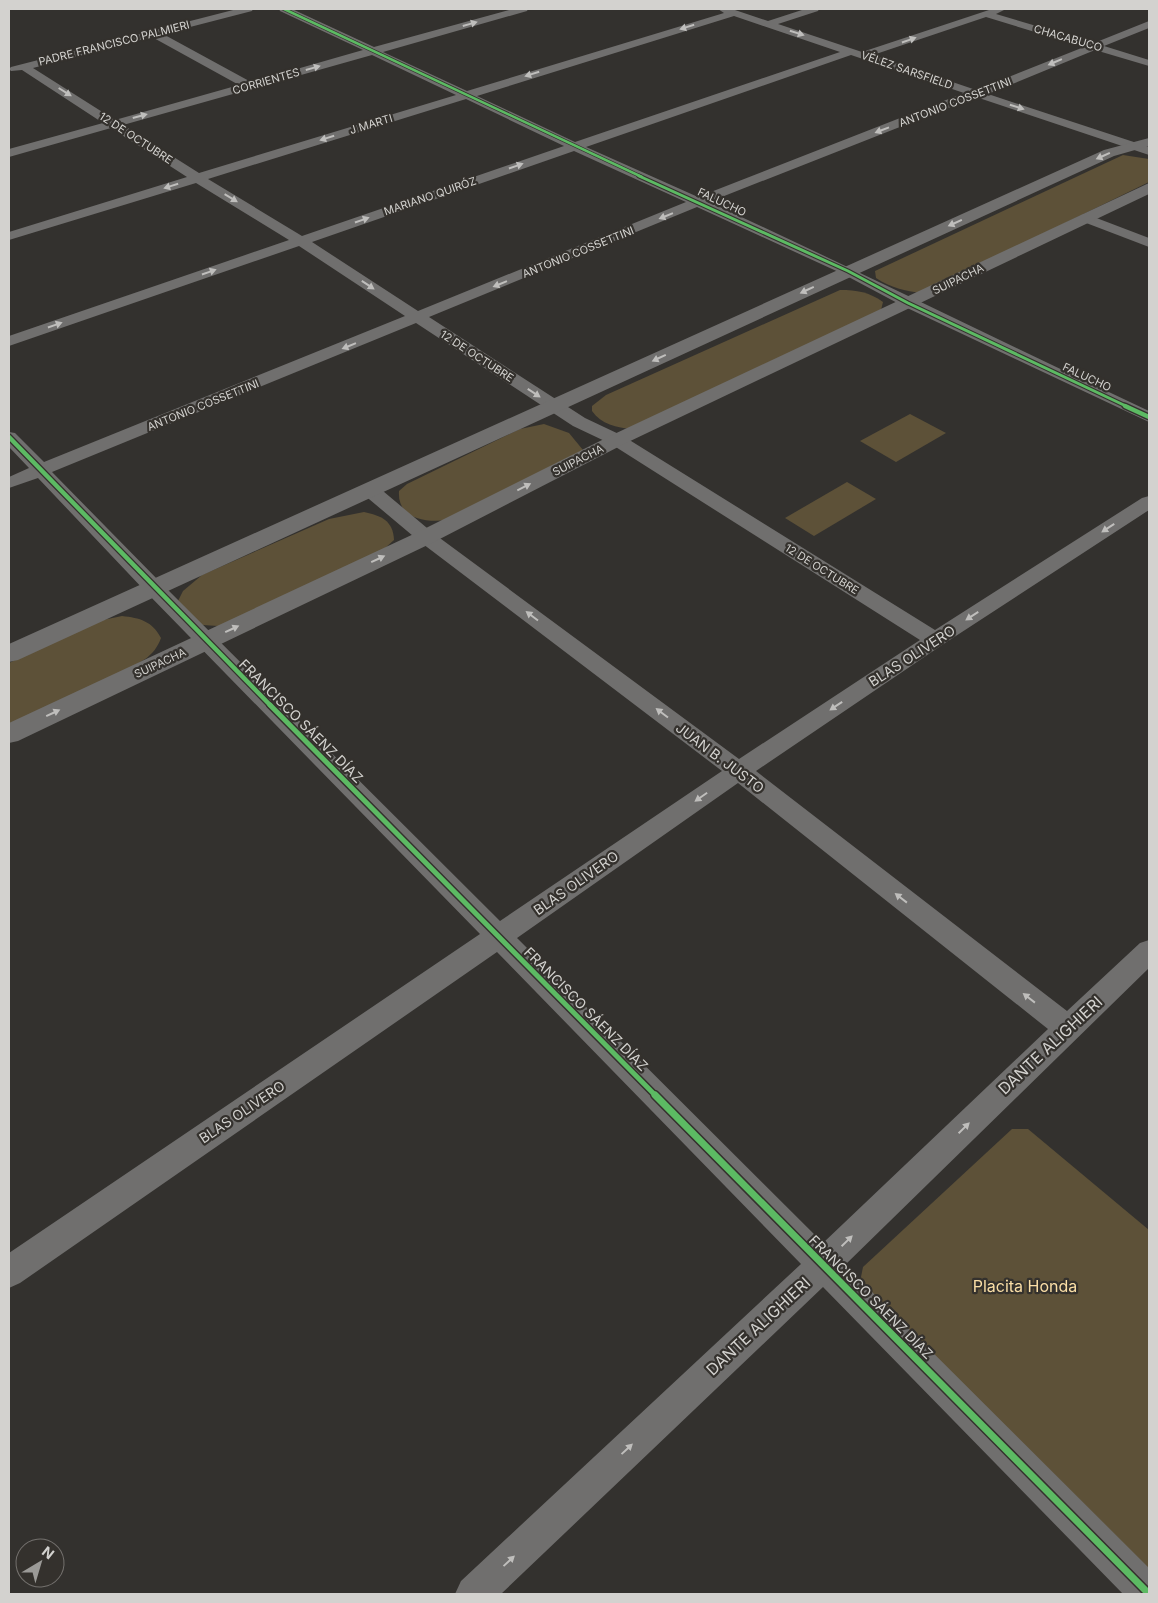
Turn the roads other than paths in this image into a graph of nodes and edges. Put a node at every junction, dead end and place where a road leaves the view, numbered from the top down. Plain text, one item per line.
1 (248, 9) edge
2 (284, 9) edge
3 (523, 9) edge
4 (814, 9) edge
5 (1001, 9) edge
6 (728, 11) edge
7 (986, 14) junction
8 (768, 24) junction
9 (1149, 24) edge
10 (153, 33) junction
11 (1094, 46) junction
12 (374, 51) junction
13 (857, 53) junction
14 (1149, 63) edge
15 (16, 68) edge
16 (250, 86) junction
17 (465, 94) junction
18 (977, 94) junction
19 (114, 123) junction
20 (574, 146) junction
21 (1144, 146) edge
22 (9, 153) edge
23 (197, 178) junction
24 (1149, 188) edge
25 (698, 202) junction
26 (1086, 218) junction
27 (9, 236) edge
28 (301, 241) junction
29 (1149, 243) edge
30 (848, 271) junction
31 (908, 303) junction
32 (417, 318) junction
33 (9, 340) edge
34 (554, 406) junction
35 (1149, 418) edge
36 (9, 437) edge
37 (617, 440) junction
38 (41, 470) junction
39 (9, 483) edge
40 (370, 490) junction
41 (1149, 502) edge
42 (426, 536) junction
43 (153, 587) junction
44 (936, 640) junction
45 (207, 641) junction
46 (9, 654) edge
47 (9, 734) edge
48 (738, 771) junction
49 (499, 936) junction
50 (1144, 966) edge
51 (1068, 1028) junction
52 (823, 1265) junction
53 (9, 1272) edge
54 (474, 1594) edge
55 (1149, 1594) edge

1 - 10 street, PADRE FRANCISCO PALMIERI
2 - 12 street, FALUCHO
12 -> 3 street, CORRIENTES
4 - 8 street
5 - 7 street, MARIANO QUIRÓZ
6 - 8 street, VÉLEZ SARSFIELD
6 -> 17 street, J MARTI
7 - 11 street, CHACABUCO
13 -> 7 street, MARIANO QUIRÓZ
8 -> 13 street, VÉLEZ SARSFIELD
9 - 11 street, ANTONIO COSSETTINI
10 - 15 street, PADRE FRANCISCO PALMIERI
10 - 16 street
11 - 14 street, CHACABUCO
11 -> 18 street, ANTONIO COSSETTINI
16 -> 12 street, CORRIENTES
12 - 17 street, FALUCHO
13 - 18 street, VÉLEZ SARSFIELD
13 - 20 street, MARIANO QUIRÓZ
15 -> 19 street, 12 DE OCTUBRE
19 -> 16 street, CORRIENTES
17 - 20 street, FALUCHO
17 -> 23 street, J MARTI
18 -> 21 street, VÉLEZ SARSFIELD
18 -> 25 street, ANTONIO COSSETTINI
19 - 22 street, CORRIENTES
19 - 23 street, 12 DE OCTUBRE
20 - 25 street, FALUCHO
28 -> 20 street, MARIANO QUIRÓZ
21 -> 30 street
23 -> 27 street, J MARTI
23 -> 28 street, 12 DE OCTUBRE
24 - 26 street, SUIPACHA
25 - 30 street, FALUCHO
25 -> 32 street, ANTONIO COSSETTINI
26 - 29 street
26 - 31 street, SUIPACHA
28 -> 32 street, 12 DE OCTUBRE
33 -> 28 street, MARIANO QUIRÓZ
30 - 31 street, FALUCHO
30 -> 34 street
31 - 35 street, FALUCHO
31 - 37 street, SUIPACHA
32 -> 34 street, 12 DE OCTUBRE
32 -> 38 street, ANTONIO COSSETTINI
34 - 37 street, 12 DE OCTUBRE
34 - 40 street
36 - 38 street, FRANCISCO SÁENZ DÍAZ
42 -> 37 street, SUIPACHA
37 - 44 street, 12 DE OCTUBRE
38 - 39 street, ANTONIO COSSETTINI
38 - 43 street, FRANCISCO SÁENZ DÍAZ
40 - 42 street, JUAN B. JUSTO
40 - 43 street
41 -> 44 street, BLAS OLIVERO
45 -> 42 street, SUIPACHA
48 -> 42 street, JUAN B. JUSTO
43 - 45 street, FRANCISCO SÁENZ DÍAZ
43 - 46 street
44 -> 48 street, BLAS OLIVERO
47 -> 45 street, SUIPACHA
45 - 49 street, FRANCISCO SÁENZ DÍAZ
48 -> 49 street, BLAS OLIVERO
51 -> 48 street, JUAN B. JUSTO
49 - 52 street, FRANCISCO SÁENZ DÍAZ
49 - 53 street, BLAS OLIVERO
50 - 51 street, DANTE ALIGHIERI
52 -> 51 street, DANTE ALIGHIERI
54 -> 52 street, DANTE ALIGHIERI
52 - 55 street, FRANCISCO SÁENZ DÍAZ

